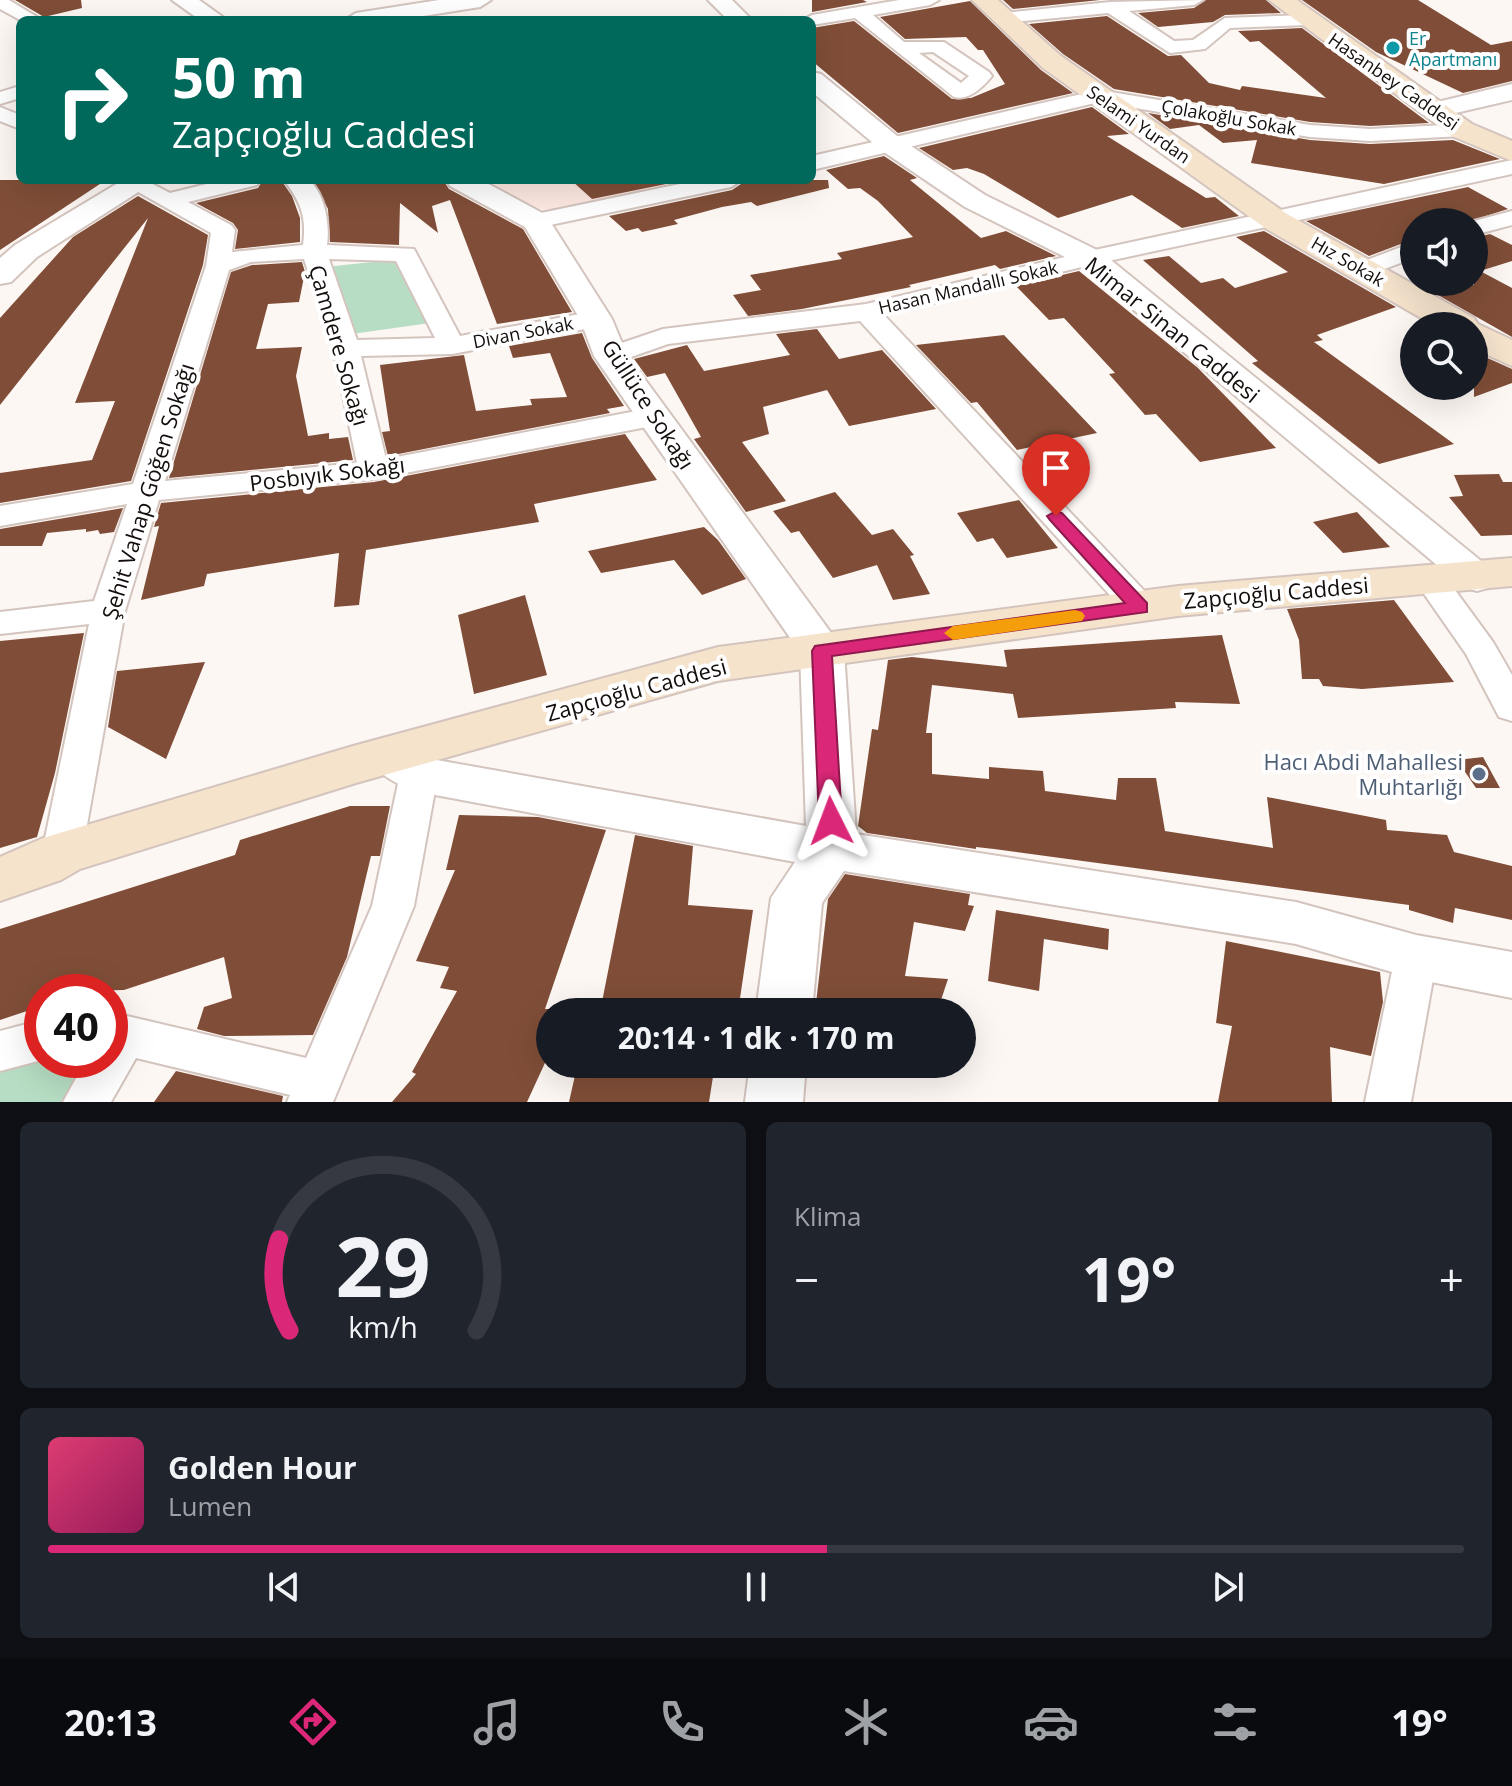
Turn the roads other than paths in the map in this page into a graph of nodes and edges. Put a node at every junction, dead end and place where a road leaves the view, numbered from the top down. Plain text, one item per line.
1 (183, 0) edge
2 (480, 0) edge
3 (719, 0) edge
4 (930, 0) edge
5 (984, 0) edge
6 (1194, 0) edge
7 (1281, 0) edge
8 (0, 2) edge
9 (1110, 7) junction
10 (861, 14) junction
11 (26, 16) edge
12 (209, 16) edge
13 (381, 16) edge
14 (737, 16) edge
15 (816, 20) edge
16 (1005, 20) junction
17 (1306, 20) junction
18 (900, 48) dead end
19 (816, 82) edge
20 (1512, 92) edge
21 (1099, 96) junction
22 (1434, 110) junction
23 (1462, 130) junction
24 (893, 146) junction
25 (1512, 152) edge
26 (816, 162) edge
27 (1512, 167) edge
28 (130, 184) edge
29 (141, 184) edge
30 (233, 184) edge
31 (300, 184) edge
32 (467, 184) edge
33 (712, 184) edge
34 (171, 200) junction
35 (1512, 218) edge
36 (536, 221) junction
37 (1276, 221) junction
38 (1488, 224) edge
39 (314, 252) junction
40 (1400, 255) edge
41 (1090, 258) junction
42 (218, 266) junction
43 (1363, 270) junction
44 (0, 275) edge
45 (866, 312) junction
46 (1436, 312) edge
47 (596, 319) junction
48 (1488, 341) edge
49 (452, 346) junction
50 (346, 348) junction
51 (1510, 353) edge
52 (611, 356) junction
53 (652, 417) junction
54 (374, 470) junction
55 (143, 492) junction
56 (0, 516) edge
57 (1494, 575) edge
58 (1429, 578) junction
59 (1140, 607) junction
60 (108, 611) junction
61 (0, 623) edge
62 (822, 651) junction
63 (1512, 708) edge
64 (404, 765) junction
65 (832, 850) junction
66 (62, 853) junction
67 (0, 864) edge
68 (0, 879) edge
69 (1416, 957) junction
70 (1512, 975) edge
71 (786, 998) edge
72 (128, 1037) edge
73 (24, 1045) edge
74 (0, 1051) edge
75 (97, 1078) edge
76 (777, 1078) edge
77 (315, 1092) edge
78 (86, 1102) edge
79 (774, 1102) edge
80 (1388, 1102) edge

1 - 12 street
2 - 13 street
3 - 14 street
4 - 10 street
5 - 16 main road, Selami Yurdan
6 - 9 street
7 - 17 main road, Hasanbey Caddesi
8 - 11 street
9 - 16 street
9 - 17 street
10 - 15 street
10 - 18 street
16 - 21 main road, Selami Yurdan
17 - 22 main road, Hasanbey Caddesi
19 - 24 street, Mimar Sinan Caddesi
20 - 22 street
21 - 23 street, Çolakoğlu Sokak
21 - 24 street, Çolakoğlu Sokak
21 - 37 main road, Selami Yurdan
22 - 23 main road, Hasanbey Caddesi
23 - 25 main road, Hasanbey Caddesi
24 - 26 street, Çolakoğlu Sokak
24 - 41 street, Mimar Sinan Caddesi
27 - 37 street, Hasan Mandallı Sokak
28 - 44 street
29 - 34 street, Şehit Vahap Göğen Sokağı
30 - 34 street
31 - 39 street, Çamdere Sokağı
32 - 36 street
33 - 36 street
34 - 42 street, Şehit Vahap Göğen Sokağı
35 - 38 street
36 - 47 street, Güllüce Sokağı
37 - 41 street, Hasan Mandallı Sokak
37 - 43 main road, Hız Sokak
39 - 42 street
39 - 49 street, Divan Sokak
39 - 50 street, Çamdere Sokağı
40 - 43 street
41 - 45 street, Hasan Mandallı Sokak
41 - 57 street, Mimar Sinan Caddesi
42 - 55 street, Şehit Vahap Göğen Sokağı
43 - 46 main road, Hız Sokak
45 - 52 street, Hasan Mandallı Sokak
45 - 59 street
47 - 49 street, Divan Sokak
47 - 52 street, Güllüce Sokağı
48 - 51 main road
49 - 50 street
50 - 54 street, Çamdere Sokağı
52 - 53 street, Güllüce Sokağı
53 - 54 street, Posbıyık Sokağı
53 - 62 street, Güllüce Sokağı
54 - 55 street, Posbıyık Sokağı
55 - 56 street, Posbıyık Sokağı
55 - 60 street, Şehit Vahap Göğen Sokağı
57 - 58 main road, Zapçıoğlu Caddesi
58 - 59 main road, Zapçıoğlu Caddesi
58 - 63 street
59 - 62 main road, Zapçıoğlu Caddesi
60 - 61 street
60 - 66 street, Şehit Vahap Göğen Sokağı
62 - 64 main road, Zapçıoğlu Caddesi
62 - 65 street
64 - 65 street
64 - 66 main road, Zapçıoğlu Caddesi
64 - 77 street
65 - 69 street
65 - 71 street
66 - 67 main road, Zapçıoğlu Caddesi
66 - 68 main road, Zapçıoğlu Caddesi
69 - 70 street
69 - 80 street
72 - 77 street
73 - 74 street
75 - 78 street
76 - 79 street

